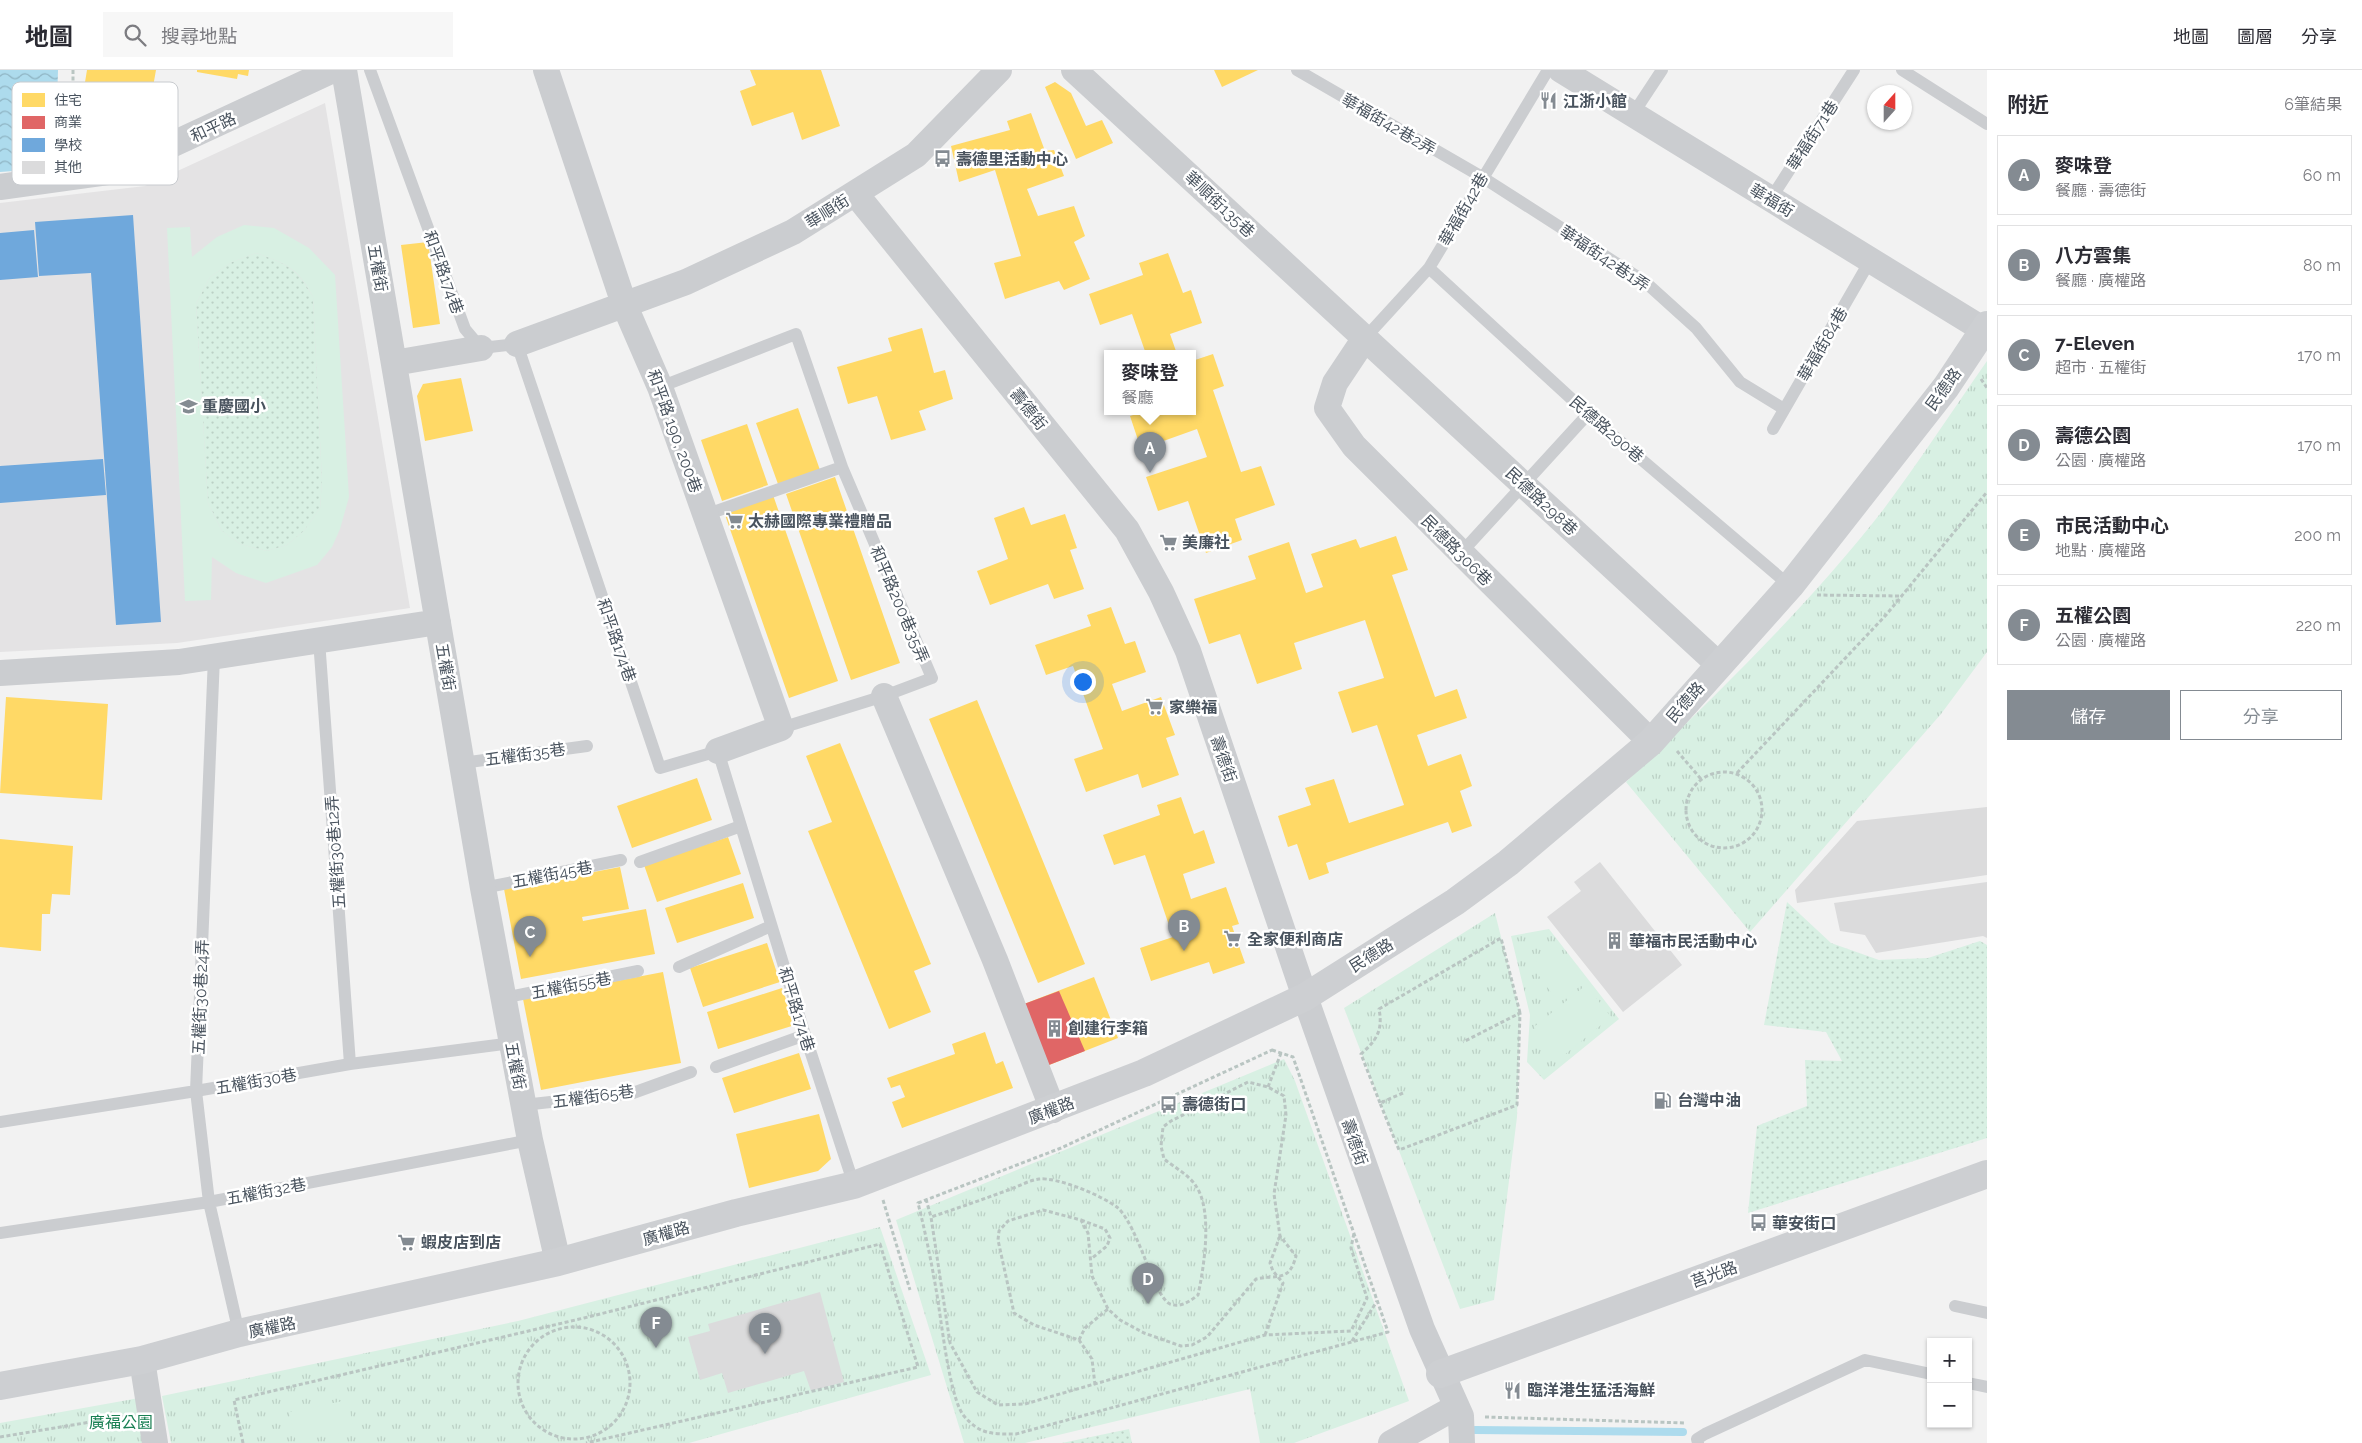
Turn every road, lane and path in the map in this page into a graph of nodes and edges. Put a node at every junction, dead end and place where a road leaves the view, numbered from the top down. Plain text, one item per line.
1 (333, 70) edge
2 (344, 70) edge
3 (370, 70) edge
4 (546, 70) edge
5 (999, 70) edge
6 (1074, 70) edge
7 (1297, 70) edge
8 (1548, 70) edge
9 (1560, 70) edge
10 (1662, 70) edge
11 (1854, 70) edge
12 (1902, 70) edge
13 (1633, 114) junction
14 (1987, 124) edge
15 (178, 142) edge
16 (1482, 177) junction
17 (14, 185) edge
18 (0, 187) edge
19 (855, 193) junction
20 (1770, 200) junction
21 (1871, 259) junction
22 (1429, 268) junction
23 (624, 304) junction
24 (1985, 327) edge
25 (1365, 338) junction
26 (517, 344) junction
27 (481, 348) junction
28 (394, 363) junction
29 (660, 387) junction
30 (1784, 409) junction
31 (1588, 414) junction
32 (1773, 429) dead end
33 (842, 466) junction
34 (1524, 484) junction
35 (1987, 492) edge
36 (706, 515) junction
37 (1460, 554) junction
38 (1801, 590) junction
39 (1900, 596) junction
40 (438, 622) junction
41 (319, 640) junction
42 (214, 657) junction
43 (1718, 664) junction
44 (0, 673) edge
45 (884, 696) junction
46 (781, 728) junction
47 (587, 746) dead end
48 (1663, 746) junction
49 (718, 750) junction
50 (462, 763) junction
51 (1737, 773) junction
52 (1701, 779) junction
53 (741, 826) junction
54 (621, 860) dead end
55 (640, 862) dead end
56 (483, 888) junction
57 (771, 926) junction
58 (679, 967) dead end
59 (638, 971) dead end
60 (1306, 997) junction
61 (503, 998) junction
62 (1520, 1013) junction
63 (804, 1035) junction
64 (512, 1042) junction
65 (1463, 1042) dead end
66 (1281, 1053) junction
67 (350, 1064) junction
68 (716, 1067) dead end
69 (691, 1072) dead end
70 (1268, 1087) junction
71 (196, 1091) junction
72 (1403, 1094) dead end
73 (1380, 1103) junction
74 (523, 1105) junction
75 (1053, 1110) junction
76 (0, 1122) edge
77 (530, 1140) junction
78 (1987, 1174) edge
79 (864, 1181) junction
80 (926, 1199) junction
81 (209, 1202) junction
82 (931, 1217) junction
83 (1081, 1220) junction
84 (0, 1233) edge
85 (1354, 1233) junction
86 (1280, 1236) junction
87 (1091, 1258) junction
88 (558, 1262) junction
89 (1279, 1277) junction
90 (910, 1290) dead end
91 (1378, 1301) junction
92 (1955, 1306) dead end
93 (1108, 1309) junction
94 (1987, 1313) edge
95 (239, 1333) junction
96 (1265, 1335) junction
97 (1079, 1340) junction
98 (1352, 1342) junction
99 (142, 1360) junction
100 (628, 1368) joint
101 (1927, 1373) edge
102 (1440, 1374) junction
103 (1972, 1383) edge
104 (1096, 1385) junction
105 (0, 1386) edge
106 (1987, 1387) edge
107 (1459, 1412) junction
108 (129, 1425) dead end
109 (0, 1437) edge
110 (1698, 1441) edge
111 (155, 1443) edge
112 (243, 1443) edge
113 (586, 1443) edge
114 (1391, 1443) edge
115 (1462, 1443) edge

1 - 15 street, 和平路
2 - 28 street, 五權街
3 - 27 lane, 和平路174巷
4 - 23 street, 和平路 190, 200巷
5 - 19 street, 華順街
6 - 25 street, 華順街135巷
7 - 16 lane, 華福街42巷2弄
8 - 16 lane, 華福街42巷
9 - 13 street, 華福街
10 - 13 lane
11 - 20 lane, 華福街71巷
12 - 14 lane
13 - 20 street, 華福街
16 - 22 lane, 華福街42巷
16 - 30 lane, 華福街42巷1弄
17 - 18 street, 和平路
19 - 23 street, 華順街
19 - 60 street, 壽德街
20 - 21 street, 華福街
21 - 24 street, 華福街
21 - 30 lane, 華福街84巷
22 - 25 lane, 華福街42巷
22 - 31 lane, 民德路290巷
23 - 26 street, 華順街
23 - 29 street, 和平路 190, 200巷
24 - 38 street, 民德路
25 - 34 street, 民德路298巷
25 - 37 street, 民德路306巷
26 - 27 lane
26 - 49 lane, 和平路174巷
27 - 28 street
28 - 40 street, 五權街
29 - 33 lane, 和平路200巷35弄
29 - 36 street, 和平路 190, 200巷
30 - 32 lane, 華福街84巷
31 - 34 lane
31 - 38 lane, 民德路290巷
33 - 36 lane
33 - 45 lane, 和平路200巷35弄
34 - 37 lane
34 - 43 street, 民德路298巷
35 - 39 path
36 - 46 street, 和平路 190, 200巷
37 - 48 street, 民德路306巷
38 - 39 path
38 - 43 street, 民德路
39 - 51 path
40 - 41 street
40 - 50 street, 五權街
41 - 42 street
41 - 67 lane, 五權街30巷12弄
42 - 44 street
42 - 71 lane, 五權街30巷24弄
43 - 48 street, 民德路
45 - 46 lane, 和平路200巷35弄
45 - 75 street
46 - 49 street
47 - 50 lane, 五權街35巷
48 - 52 path
48 - 60 street, 民德路
49 - 53 lane, 和平路174巷
50 - 56 street, 五權街
51 - 52 path
51 - 52 path
53 - 55 lane
53 - 57 lane, 和平路174巷
54 - 56 lane, 五權街45巷
56 - 61 street, 五權街
57 - 58 lane
57 - 63 lane, 和平路174巷
59 - 61 lane, 五權街55巷
60 - 75 street, 廣權路
60 - 102 street, 壽德街
61 - 64 street, 五權街
62 - 65 path
62 - 73 path
62 - 73 path
63 - 68 lane
63 - 79 lane, 和平路174巷
64 - 67 lane, 五權街30巷
64 - 74 street, 五權街
66 - 70 path
66 - 80 path
66 - 85 path
67 - 71 lane, 五權街30巷
69 - 74 lane, 五權街65巷
70 - 82 path
70 - 86 path
71 - 76 lane, 五權街30巷
71 - 81 lane, 五權街30巷24弄
72 - 73 path
74 - 77 street, 五權街
75 - 79 street, 廣權路
77 - 81 lane, 五權街32巷
77 - 88 street, 五權街
78 - 102 street, 莒光路
79 - 88 street, 廣權路
79 - 90 path
80 - 82 path
80 - 98 path
81 - 84 lane, 五權街32巷
81 - 95 lane, 五權街30巷24弄
82 - 104 path
83 - 87 path
83 - 87 path
83 - 97 path
85 - 91 path
85 - 96 path
86 - 89 path
86 - 89 path
87 - 93 path
88 - 95 street, 廣權路
89 - 93 path
89 - 96 path
91 - 98 path
91 - 98 path
92 - 94 lane
93 - 97 path
95 - 99 street, 廣權路
96 - 104 path
97 - 104 path
99 - 105 street, 廣權路
99 - 111 street
100 - 100 path
101 - 110 lane
102 - 107 street, 壽德街
103 - 106 lane
107 - 110 path
107 - 114 street
107 - 115 street
108 - 109 path
112 - 113 path

